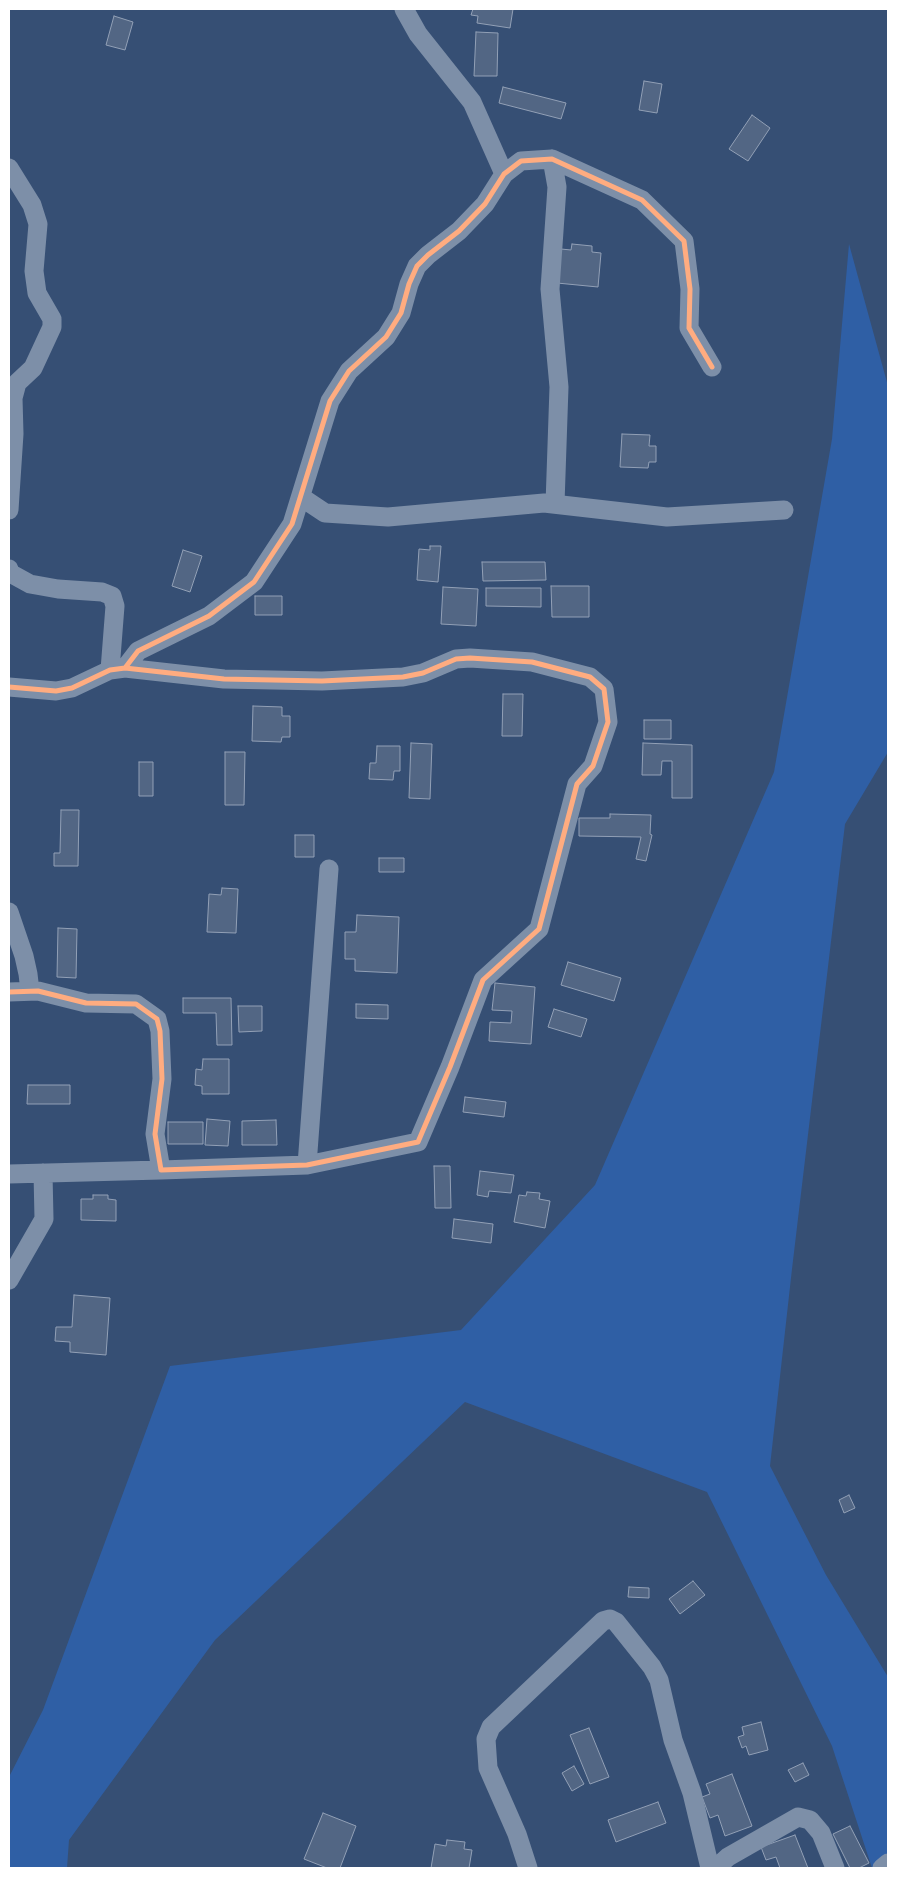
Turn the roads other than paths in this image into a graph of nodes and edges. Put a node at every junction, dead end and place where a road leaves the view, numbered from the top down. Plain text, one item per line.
1 (404, 9) edge
2 (552, 159) junction
3 (9, 168) edge
4 (504, 174) junction
5 (712, 367) dead end
6 (301, 497) junction
7 (555, 504) junction
8 (9, 510) edge
9 (784, 510) dead end
10 (9, 570) edge
11 (118, 669) junction
12 (9, 687) edge
13 (329, 869) dead end
14 (9, 912) edge
15 (30, 991) junction
16 (9, 992) edge
17 (307, 1164) junction
18 (161, 1170) junction
19 (43, 1173) junction
20 (9, 1174) edge
21 (9, 1280) edge
22 (888, 1863) edge
23 (528, 1868) edge
24 (710, 1868) edge
25 (716, 1868) edge
26 (835, 1868) edge
27 (882, 1868) edge

1 - 4 street
2 - 4 street
2 - 5 street
2 - 7 street
3 - 8 street
4 - 6 street
6 - 7 street
6 - 11 street
7 - 9 street
10 - 11 street
11 - 12 street
11 - 17 street
13 - 17 street
14 - 15 street
15 - 16 street
15 - 18 street
17 - 18 street
18 - 19 street
19 - 20 street
19 - 21 street
22 - 27 street
23 - 24 street
25 - 26 street

